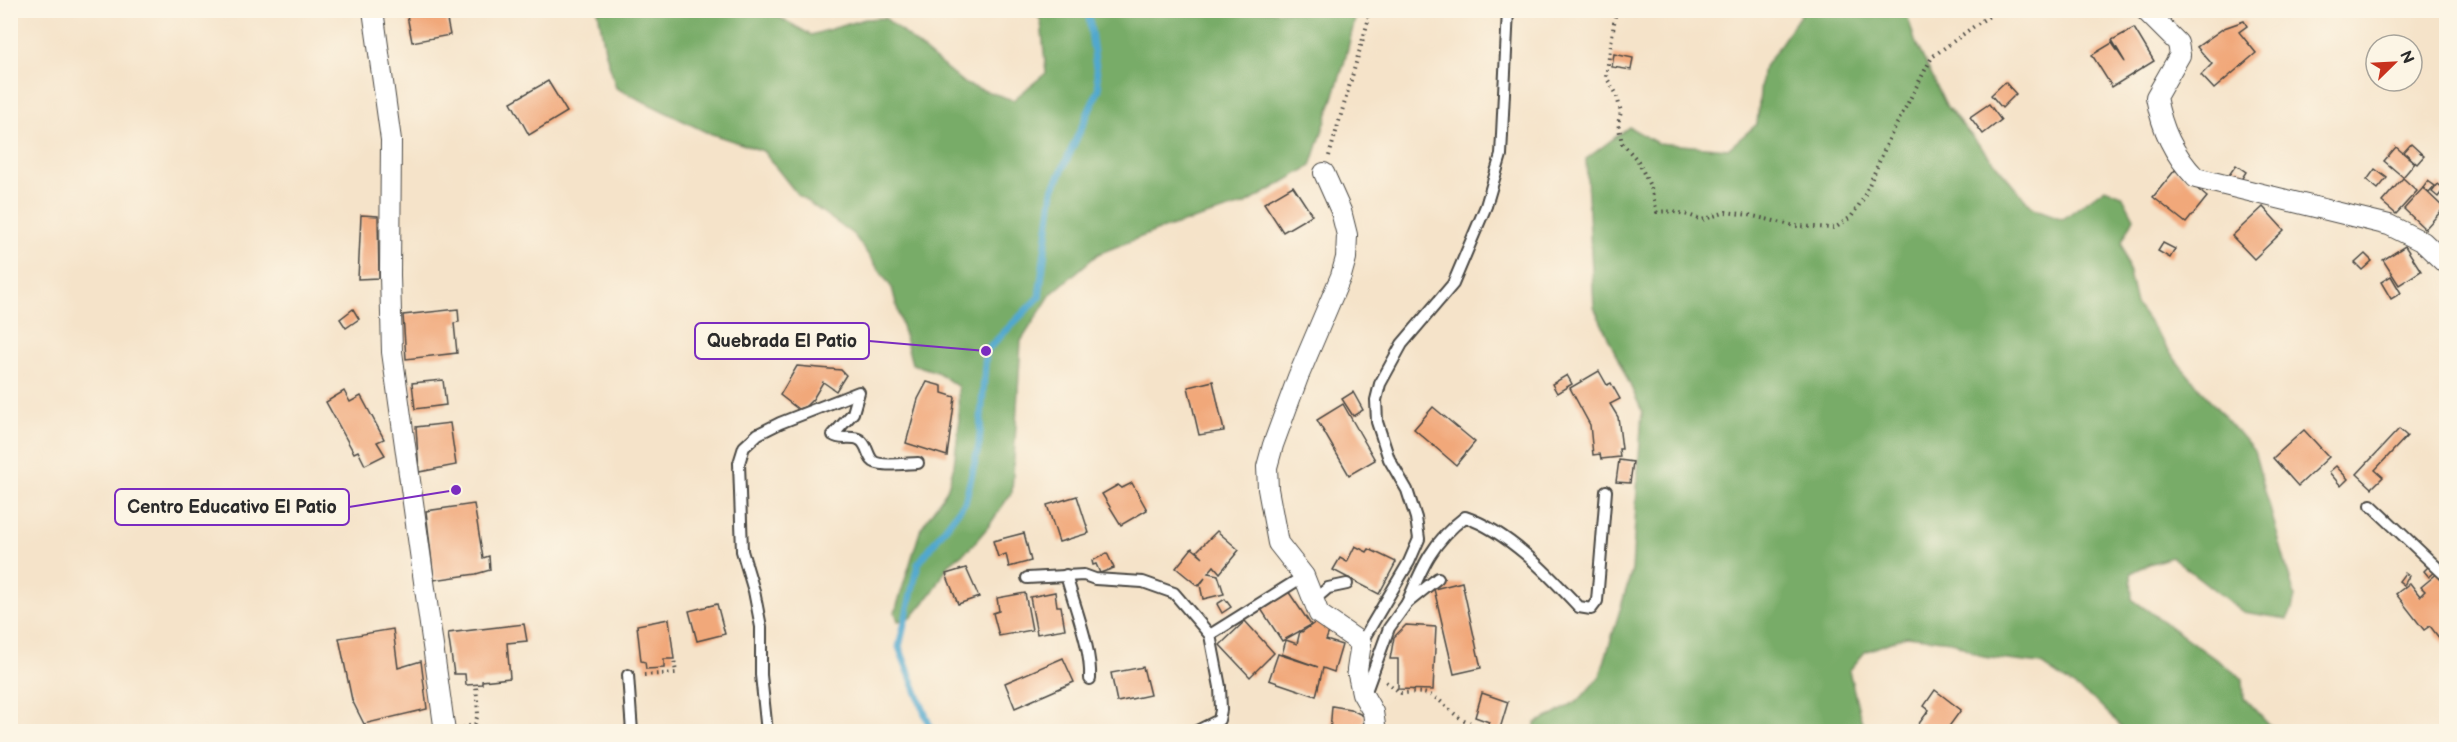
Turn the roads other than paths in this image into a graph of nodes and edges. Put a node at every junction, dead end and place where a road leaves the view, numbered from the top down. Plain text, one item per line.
1 (373, 10) edge
2 (1508, 10) edge
3 (2145, 10) edge
4 (1324, 173) road end
5 (2446, 264) edge
6 (918, 463) dead end
7 (1606, 491) dead end
8 (2371, 505) dead end
9 (1066, 575) junction
10 (1304, 576) junction
11 (2446, 576) edge
12 (1027, 578) dead end
13 (1438, 578) dead end
14 (1347, 584) dead end
15 (1314, 600) junction
16 (1407, 603) junction
17 (1210, 635) junction
18 (1361, 643) junction
19 (628, 675) road end
20 (1090, 679) dead end
21 (1364, 696) junction
22 (445, 732) edge
23 (632, 732) edge
24 (766, 732) edge
25 (1196, 732) edge
26 (1376, 732) edge

1 - 22 street
2 - 18 lane
3 - 5 street
4 - 10 street
6 - 24 lane
7 - 16 lane
8 - 11 lane
9 - 12 lane
9 - 17 lane
9 - 20 lane
10 - 15 street
10 - 17 lane
13 - 16 lane
14 - 15 lane
15 - 18 street
16 - 21 lane
17 - 25 lane
18 - 21 street
19 - 23 lane
21 - 26 street

